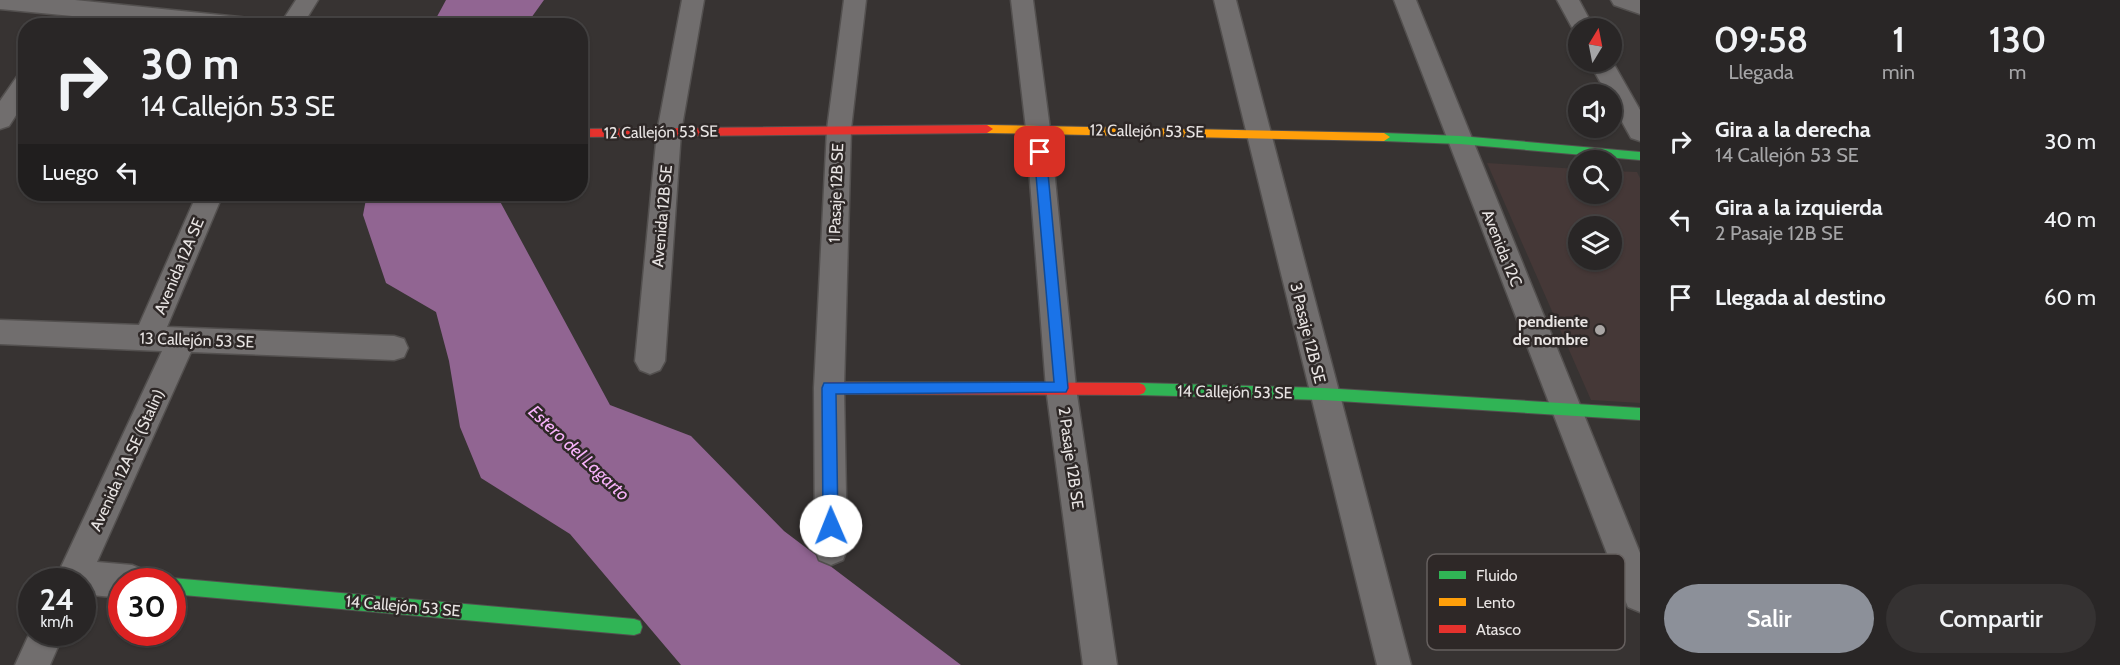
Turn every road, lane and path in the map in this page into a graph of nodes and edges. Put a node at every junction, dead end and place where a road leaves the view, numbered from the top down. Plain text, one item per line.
1 (307, 0) edge
2 (693, 0) edge
3 (855, 0) edge
4 (1022, 0) edge
5 (1225, 0) edge
6 (1405, 0) edge
7 (1568, 0) edge
8 (1622, 0) edge
9 (0, 3) edge
10 (1640, 7) edge
11 (70, 11) edge
12 (154, 18) edge
13 (295, 18) edge
14 (1578, 18) edge
15 (1607, 72) edge
16 (18, 93) edge
17 (0, 120) edge
18 (838, 129) junction
19 (1038, 129) junction
20 (669, 132) junction
21 (1640, 132) edge
22 (588, 133) edge
23 (1259, 133) junction
24 (1460, 140) junction
25 (1640, 156) edge
26 (207, 201) edge
27 (0, 332) edge
28 (148, 338) junction
29 (182, 339) junction
30 (394, 348) dead end
31 (650, 362) dead end
32 (829, 388) junction
33 (1061, 388) junction
34 (1324, 394) junction
35 (1567, 412) junction
36 (1640, 414) edge
37 (831, 549) dead end
38 (1624, 554) edge
39 (1625, 557) edge
40 (78, 568) edge
41 (186, 587) edge
42 (1640, 595) edge
43 (634, 627) dead end
44 (41, 646) edge
45 (32, 665) edge
46 (1100, 665) edge
47 (1394, 665) edge

1 - 13 street
2 - 20 street, Avenida 12B SE
3 - 18 street, 1 Pasaje 12B SE
4 - 19 street, 2 Pasaje 12B SE
5 - 23 street, 3 Pasaje 12B SE
6 - 24 street, Avenida 12C
7 - 14 street
8 - 10 street
9 - 11 street
11 - 12 street
15 - 21 street
16 - 17 street
18 - 19 street, 12 Callejón 53 SE
18 - 20 street, 12 Callejón 53 SE
18 - 32 street, 1 Pasaje 12B SE
19 - 23 street, 12 Callejón 53 SE
19 - 33 street, 2 Pasaje 12B SE
20 - 22 street, 12 Callejón 53 SE
20 - 31 street, Avenida 12B SE
23 - 24 street, 12 Callejón 53 SE
23 - 34 street, 3 Pasaje 12B SE
24 - 25 street, 12 Callejón 53 SE
24 - 35 street, Avenida 12C
26 - 28 street, Avenida 12A SE
27 - 28 street, 13 Callejón 53 SE
28 - 29 street, 13 Callejón 53 SE
29 - 30 street, 13 Callejón 53 SE
29 - 40 street, Avenida 12A SE (Stalin)
32 - 33 street, 14 Callejón 53 SE
32 - 37 street, 1 Pasaje 12B SE
33 - 34 street, 14 Callejón 53 SE
33 - 46 street, 2 Pasaje 12B SE
34 - 35 street, 14 Callejón 53 SE
34 - 47 street, 3 Pasaje 12B SE
35 - 36 street, 14 Callejón 53 SE
35 - 38 street, Avenida 12C
39 - 42 street, Avenida 12C
41 - 43 street, 14 Callejón 53 SE
44 - 45 street

